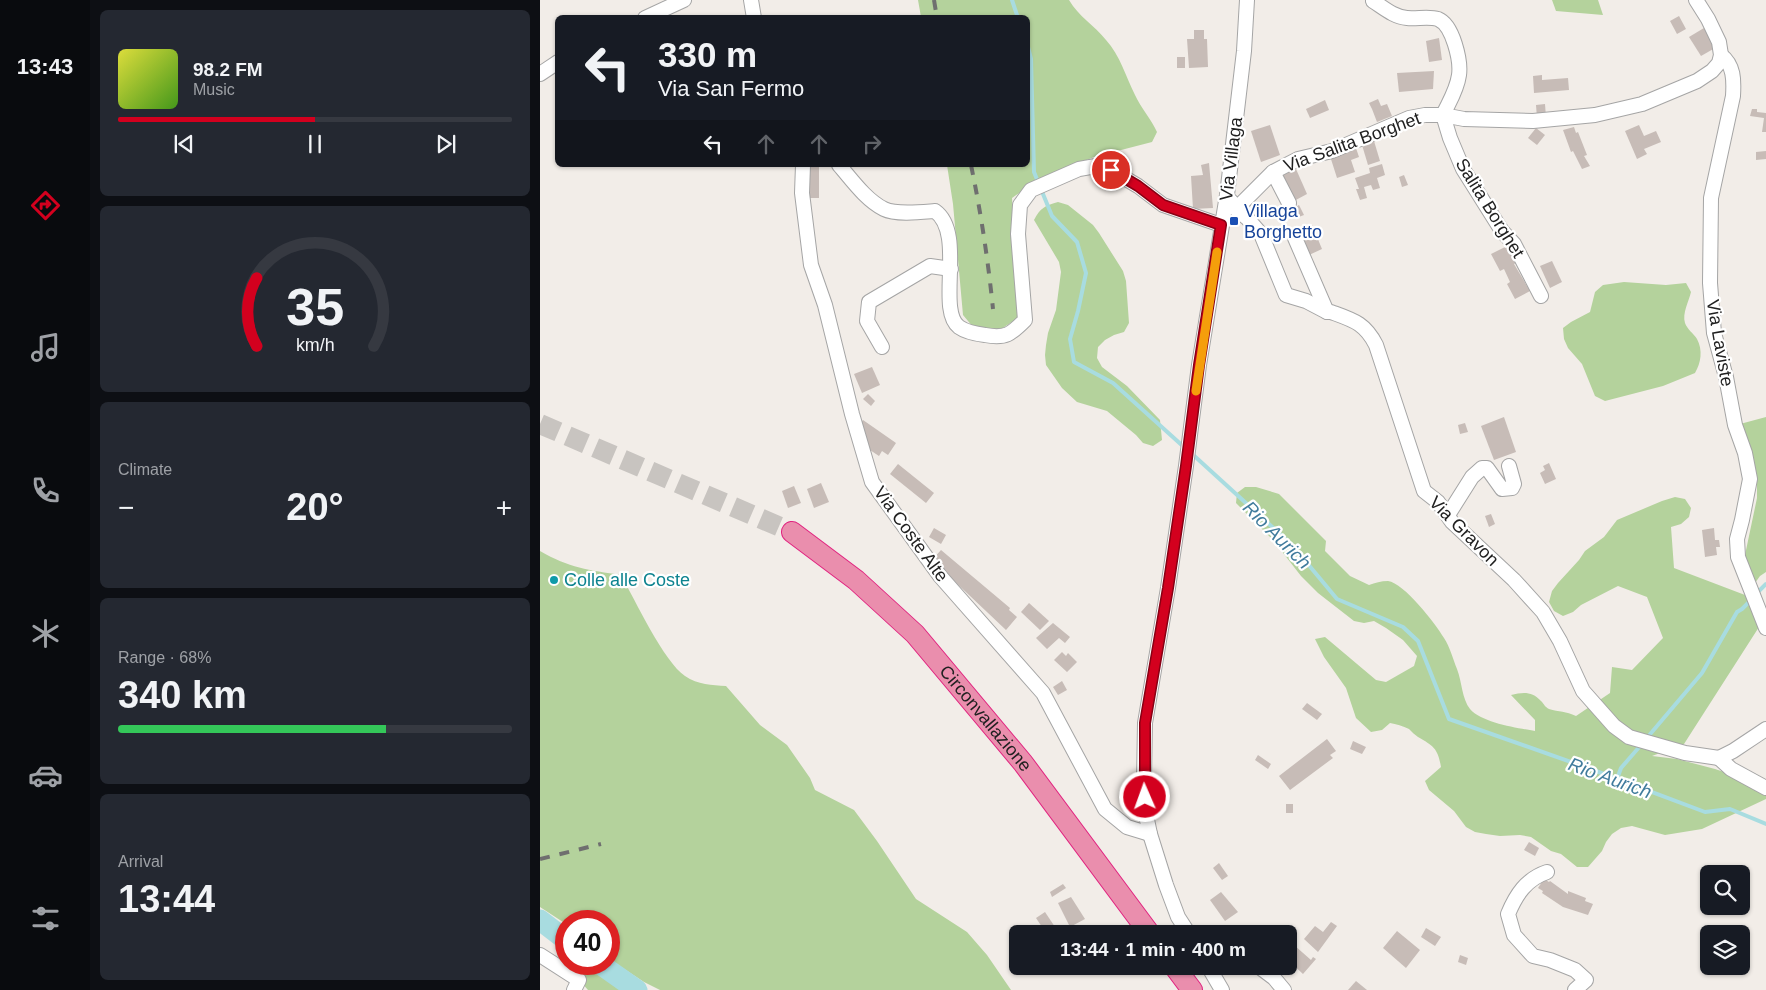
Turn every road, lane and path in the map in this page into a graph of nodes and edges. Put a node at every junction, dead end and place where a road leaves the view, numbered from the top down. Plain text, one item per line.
1 (684, 0) edge
2 (751, 0) edge
3 (1247, 0) edge
4 (1696, 0) edge
5 (1373, 1) edge
6 (652, 15) edge
7 (754, 15) edge
8 (1721, 55) junction
9 (555, 64) edge
10 (540, 74) edge
11 (1443, 115) junction
12 (803, 167) edge
13 (841, 167) edge
14 (1273, 172) junction
15 (1227, 195) junction
16 (1289, 203) dead end
17 (1236, 209) junction
18 (1221, 225) junction
19 (1295, 238) dead end
20 (951, 269) junction
21 (1541, 296) dead end
22 (1327, 312) junction
23 (882, 347) dead end
24 (1509, 466) dead end
25 (1448, 515) junction
26 (792, 532) tunnel mouth
27 (1766, 628) edge
28 (1766, 729) edge
29 (1719, 758) junction
30 (1766, 788) edge
31 (1150, 834) junction
32 (1547, 872) dead end
33 (1143, 925) edge
34 (1183, 925) edge
35 (540, 955) edge
36 (1181, 975) edge
37 (1213, 975) edge
38 (1270, 975) edge
39 (574, 990) edge
40 (1192, 990) edge
41 (1222, 990) edge
42 (1284, 990) edge
43 (1575, 990) edge

1 - 6 street
2 - 7 street
3 - 15 street, Via Villaga
4 - 8 street, Via Laviste
5 - 11 street
8 - 11 street, Via Salita Borghet
8 - 27 street, Via Laviste
9 - 10 street
11 - 14 street, Via Salita Borghet
11 - 21 street, Salita Borghet
12 - 31 street, Via Coste Alte
13 - 20 street
14 - 16 street
14 - 17 street, Via Salita Borghet
15 - 17 street
15 - 18 street, Via Villaga
17 - 22 street, Via Gravon
18 - 20 street
18 - 31 street, Via Villaga
19 - 22 street
20 - 23 street
22 - 25 street, Via Gravon
24 - 25 street
25 - 29 street, Via Gravon
26 - 33 highway, Circonvallazione
28 - 29 street
29 - 30 street
31 - 34 street, Via Villaga
32 - 43 street
35 - 39 street
36 - 40 highway
37 - 41 street
38 - 42 street

